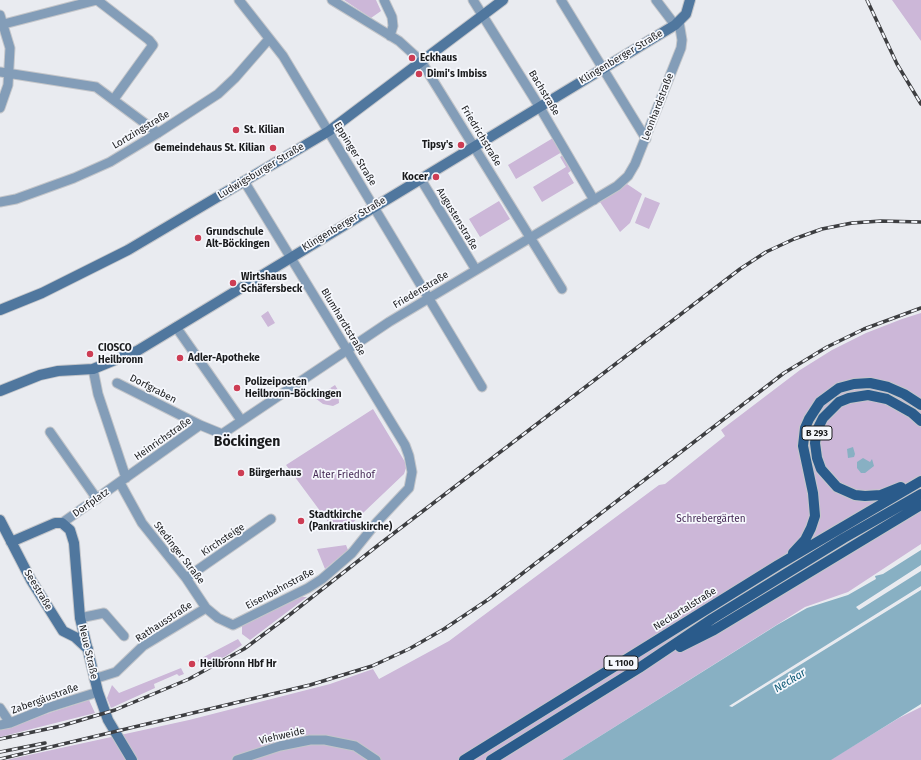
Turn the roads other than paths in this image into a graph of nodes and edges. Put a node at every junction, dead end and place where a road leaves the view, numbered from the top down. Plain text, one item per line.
1 (239, 0) edge
2 (332, 0) edge
3 (384, 0) edge
4 (473, 0) edge
5 (503, 0) edge
6 (561, 0) edge
7 (656, 0) edge
8 (690, 0) edge
9 (483, 14) junction
10 (0, 15) edge
11 (4, 24) junction
12 (677, 24) junction
13 (390, 36) junction
14 (269, 39) junction
15 (421, 61) junction
16 (603, 68) junction
17 (0, 72) edge
18 (10, 73) junction
19 (114, 99) junction
20 (539, 106) junction
21 (0, 108) edge
22 (328, 131) junction
23 (158, 133) junction
24 (646, 139) junction
25 (474, 146) junction
26 (420, 178) junction
27 (244, 181) junction
28 (617, 186) joint
29 (594, 200) junction
30 (0, 202) edge
31 (374, 206) junction
32 (529, 238) junction
33 (291, 257) junction
34 (476, 270) junction
35 (562, 290) dead end
36 (428, 298) junction
37 (0, 310) edge
38 (176, 327) junction
39 (346, 349) junction
40 (93, 368) junction
41 (117, 383) dead end
42 (482, 387) dead end
43 (0, 391) edge
44 (921, 405) edge
45 (241, 420) junction
46 (921, 421) edge
47 (200, 426) junction
48 (50, 432) dead end
49 (412, 477) joint
50 (921, 477) edge
51 (123, 480) junction
52 (921, 481) edge
53 (921, 494) edge
54 (97, 499) junction
55 (921, 505) edge
56 (271, 519) dead end
57 (0, 520) edge
58 (62, 523) junction
59 (72, 535) joint
60 (11, 542) junction
61 (778, 565) junction
62 (186, 578) junction
63 (206, 608) junction
64 (80, 618) junction
65 (233, 626) joint
66 (124, 636) dead end
67 (88, 649) junction
68 (639, 668) junction
69 (94, 679) junction
70 (98, 692) junction
71 (0, 708) edge
72 (10, 723) junction
73 (0, 725) edge
74 (132, 760) edge
75 (237, 760) edge
76 (376, 760) edge
77 (464, 760) edge
78 (492, 760) edge

1 - 14 street, Eppinger Straße
2 - 13 street, Friedrichstraße
3 - 13 street
4 - 9 street, Bachstraße
5 - 9 street, Ludwigsburger Straße
6 - 16 street
7 - 12 street
8 - 12 street
9 - 15 street, Ludwigsburger Straße
9 - 20 street, Bachstraße
10 - 11 street
11 - 18 street
11 - 19 street
12 - 16 street, Klingenberger Straße
12 - 24 street, Leonhardstraße
13 - 15 street, Friedrichstraße
14 - 22 street, Eppinger Straße
14 - 23 street, Lortzingstraße
15 - 22 street, Ludwigsburger Straße
15 - 25 street, Friedrichstraße
16 - 20 street, Klingenberger Straße
16 - 24 street
17 - 18 street
18 - 19 street
18 - 21 street
19 - 23 street
20 - 25 street, Klingenberger Straße
20 - 29 street, Bachstraße
22 - 27 street, Ludwigsburger Straße
22 - 31 street, Eppinger Straße
23 - 30 street, Lortzingstraße
24 - 28 street, Leonhardstraße
25 - 26 street, Klingenberger Straße
25 - 32 street, Friedrichstraße
26 - 31 street, Klingenberger Straße
26 - 34 street, Augustenstraße
27 - 33 street, Blumhardtstraße
27 - 37 street, Ludwigsburger Straße
28 - 29 street, Friedenstraße
29 - 32 street, Friedenstraße
31 - 33 street, Klingenberger Straße
31 - 36 street, Eppinger Straße
32 - 34 street, Friedenstraße
32 - 35 street, Friedrichstraße
33 - 38 street, Klingenberger Straße
33 - 39 street, Blumhardtstraße
34 - 36 street, Friedenstraße
36 - 39 street, Friedenstraße
36 - 42 street, Eppinger Straße
38 - 40 street, Klingenberger Straße
38 - 45 street
39 - 45 street, Friedenstraße
39 - 49 street, Blumhardtstraße
40 - 43 street, Klingenberger Straße
40 - 51 street, Stedinger Straße
41 - 47 street, Dorfgraben
44 - 61 main road
45 - 47 street, Heinrichstraße
46 - 50 main road, B 293
47 - 51 street, Heinrichstraße
48 - 54 street
49 - 65 street, Eisenbahnstraße
51 - 54 street, Dorfplatz
51 - 62 street, Stedinger Straße
52 - 61 main road, Neckartalstraße / L 1100
53 - 68 main road, L 1100
54 - 58 street, Dorfplatz
55 - 68 main road
56 - 62 street, Kirchsteige
57 - 60 street, Seestraße
58 - 59 street, Dorfplatz
58 - 60 street, Dorfplatz
59 - 64 street, Neue Straße
60 - 67 street, Seestraße
61 - 77 main road, Neckartalstraße / L 1100
62 - 63 street, Stedinger Straße
63 - 65 street, Stedinger Straße
63 - 69 street, Rathausstraße
64 - 66 street
64 - 67 street, Neue Straße
67 - 69 street, Neue Straße
68 - 78 main road, L 1100
69 - 70 street, Neue Straße
70 - 72 street, Zabergäustraße
70 - 74 street, Neue Straße
71 - 72 street
72 - 73 street, Zabergäustraße
75 - 76 street, Viehweide

